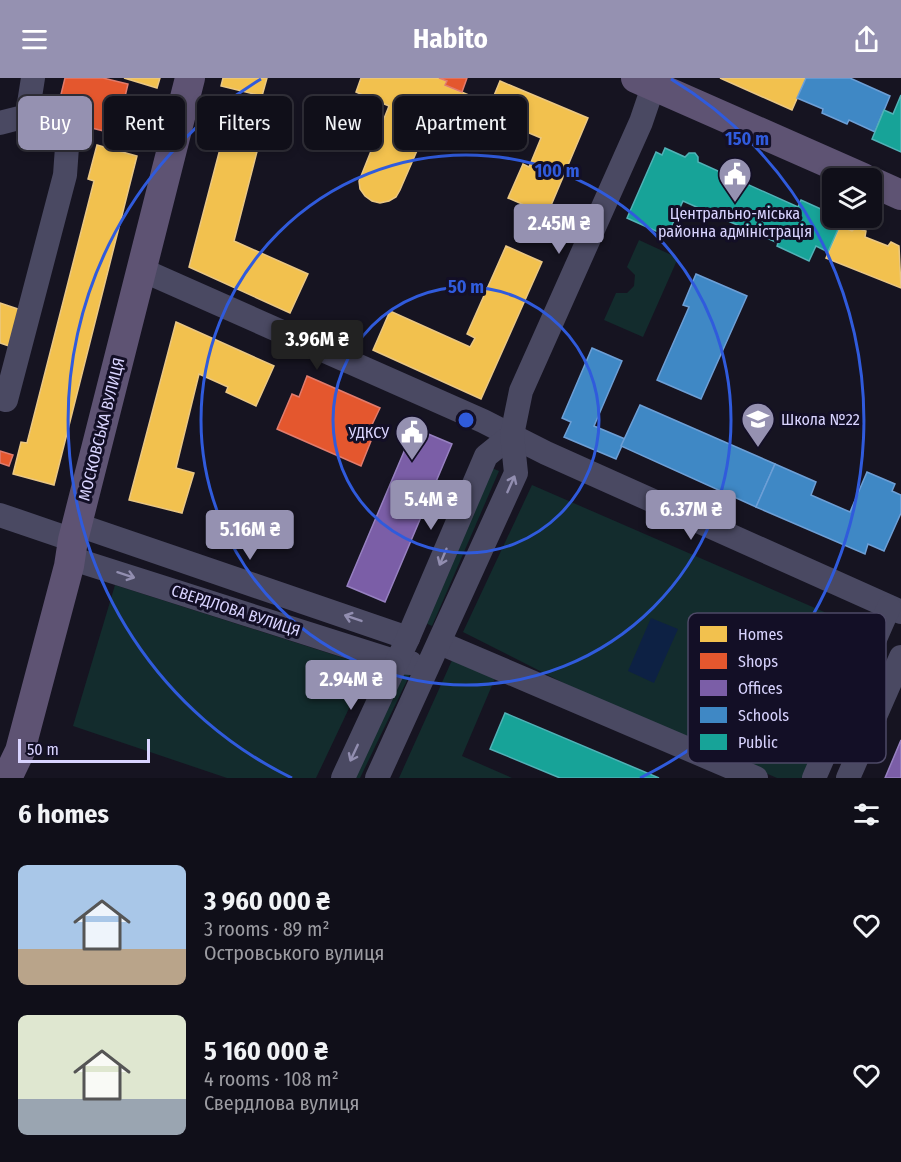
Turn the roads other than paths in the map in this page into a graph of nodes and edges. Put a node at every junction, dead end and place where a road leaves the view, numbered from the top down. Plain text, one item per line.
1 (33, 78) edge
2 (190, 78) edge
3 (648, 81) edge
4 (30, 96) edge
5 (18, 118) edge
6 (0, 123) edge
7 (67, 150) edge
8 (841, 168) edge
9 (882, 186) edge
10 (901, 195) edge
11 (140, 269) junction
12 (0, 398) edge
13 (512, 435) junction
14 (0, 515) edge
15 (73, 541) junction
16 (895, 609) edge
17 (886, 628) edge
18 (408, 638) junction
19 (438, 647) junction
20 (901, 657) edge
21 (397, 662) junction
22 (886, 691) edge
23 (10, 748) edge
24 (688, 750) edge
25 (720, 763) edge
26 (821, 763) edge
27 (855, 763) edge
28 (7, 778) edge
29 (343, 778) edge
30 (377, 778) edge
31 (756, 778) edge
32 (814, 778) edge
33 (848, 778) edge

1 - 4 street
2 - 11 main road, МОСКОВСЬКА ВУЛИЦЯ
3 - 8 main road
3 - 13 street
5 - 6 street
7 - 12 street
9 - 10 main road
11 - 13 street
11 - 15 main road, МОСКОВСЬКА ВУЛИЦЯ
13 - 16 street
13 -> 18 street
19 -> 13 street
14 - 15 street, СВЕРДЛОВА ВУЛИЦЯ
18 -> 15 street, СВЕРДЛОВА ВУЛИЦЯ
15 -> 21 street, СВЕРДЛОВА ВУЛИЦЯ
15 - 23 main road, МОСКОВСЬКА ВУЛИЦЯ
16 - 17 street
18 - 21 street
19 - 21 street, СВЕРДЛОВА ВУЛИЦЯ
19 - 24 street
19 - 30 street
20 - 22 street
21 -> 29 street
23 - 28 main road, МОСКОВСЬКА ВУЛИЦЯ
25 - 31 street
26 - 32 street
27 - 33 street

